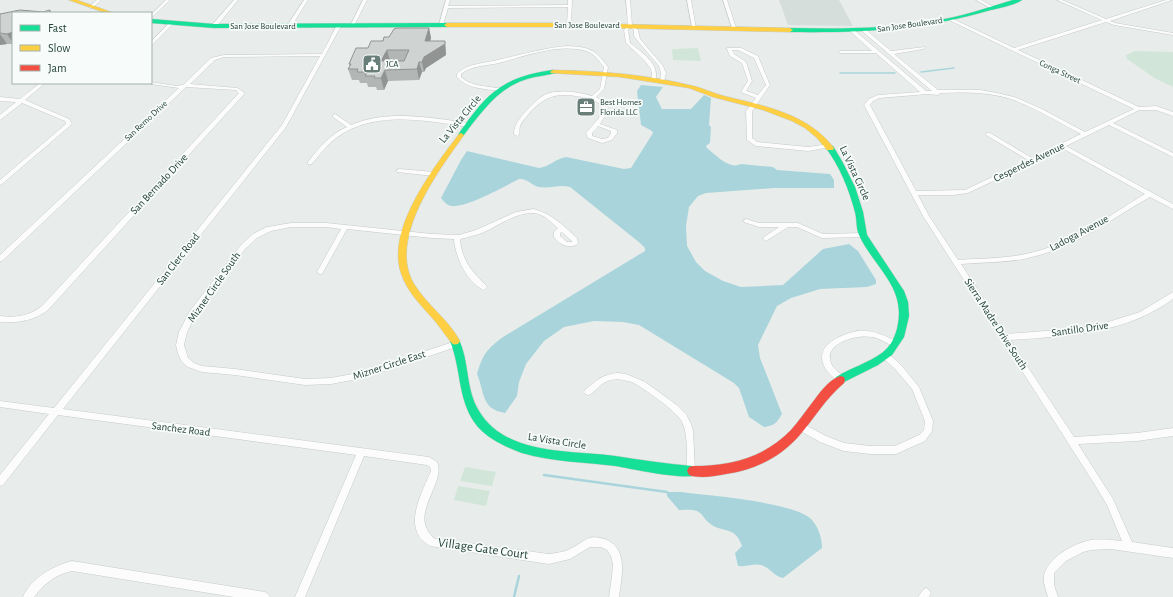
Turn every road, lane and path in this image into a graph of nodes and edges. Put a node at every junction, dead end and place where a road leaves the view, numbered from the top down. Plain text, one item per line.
1 (72, 0) edge
2 (99, 0) edge
3 (168, 0) edge
4 (236, 0) edge
5 (306, 0) edge
6 (365, 0) edge
7 (448, 0) edge
8 (509, 0) edge
9 (570, 0) edge
10 (628, 0) edge
11 (689, 0) edge
12 (725, 0) edge
13 (978, 0) edge
14 (1019, 0) edge
15 (1059, 0) edge
16 (1170, 0) edge
17 (91, 6) junction
18 (570, 6) junction
19 (446, 7) junction
20 (508, 7) junction
21 (993, 8) junction
22 (108, 12) edge
23 (152, 16) edge
24 (949, 19) junction
25 (1105, 20) junction
26 (152, 21) edge
27 (171, 24) junction
28 (441, 25) junction
29 (569, 25) junction
30 (630, 25) junction
31 (214, 26) junction
32 (289, 26) junction
33 (339, 26) junction
34 (352, 26) junction
35 (694, 27) junction
36 (734, 28) junction
37 (862, 30) junction
38 (852, 31) junction
39 (1173, 34) edge
40 (152, 44) edge
41 (923, 48) dead end
42 (648, 50) junction
43 (1013, 50) junction
44 (840, 52) dead end
45 (877, 52) junction
46 (638, 53) junction
47 (890, 53) junction
48 (322, 55) junction
49 (758, 59) junction
50 (657, 62) junction
51 (744, 62) junction
52 (650, 64) junction
53 (605, 75) junction
54 (653, 80) junction
55 (662, 82) junction
56 (152, 83) edge
57 (42, 84) edge
58 (183, 86) junction
59 (501, 90) junction
60 (938, 93) junction
61 (925, 94) junction
62 (594, 97) junction
63 (759, 97) junction
64 (0, 99) edge
65 (22, 101) junction
66 (753, 105) junction
67 (1138, 109) junction
68 (1173, 114) edge
69 (335, 116) dead end
70 (0, 118) edge
71 (1109, 123) junction
72 (596, 124) dead end
73 (469, 125) junction
74 (350, 127) junction
75 (517, 134) dead end
76 (988, 134) dead end
77 (1086, 135) junction
78 (829, 146) junction
79 (1062, 146) junction
80 (1173, 155) edge
81 (1032, 160) junction
82 (310, 164) dead end
83 (399, 171) dead end
84 (434, 174) junction
85 (0, 183) edge
86 (914, 193) junction
87 (1150, 194) junction
88 (1173, 207) edge
89 (746, 221) dead end
90 (787, 225) junction
91 (345, 228) junction
92 (562, 228) dead end
93 (405, 234) junction
94 (863, 235) junction
95 (459, 237) junction
96 (766, 239) dead end
97 (0, 260) edge
98 (956, 262) junction
99 (320, 272) dead end
100 (484, 287) dead end
101 (1173, 296) edge
102 (0, 319) edge
103 (1004, 337) junction
104 (456, 344) junction
105 (895, 344) junction
106 (885, 355) junction
107 (202, 369) joint
108 (842, 379) junction
109 (588, 392) dead end
110 (0, 404) edge
111 (56, 412) junction
112 (800, 426) junction
113 (1173, 432) edge
114 (1072, 441) junction
115 (362, 452) junction
116 (691, 471) junction
117 (0, 482) edge
118 (1130, 548) junction
119 (1173, 553) edge
120 (28, 597) edge
121 (266, 597) edge
122 (300, 597) edge
123 (614, 597) edge
124 (1052, 597) edge

1 - 17 street
2 - 17 street
3 - 23 street
4 - 31 street
5 - 32 street
6 - 34 street
7 - 19 street
8 - 20 street
9 - 18 street
10 - 30 street
11 - 35 street
12 - 36 street
13 - 21 street
14 - 21 street, San Jose Boulevard
15 - 25 street
16 - 25 street
17 - 22 street
18 - 20 street
18 - 29 street
19 - 20 street
19 - 28 street
21 - 24 street, San Jose Boulevard
24 - 37 street, San Jose Boulevard
24 - 43 street, Conga Street
25 - 39 street
25 - 43 street
26 - 27 street, San Jose Boulevard
27 - 31 street, San Jose Boulevard
27 - 40 street
28 - 29 street, San Jose Boulevard
28 - 34 street, San Jose Boulevard
29 - 30 street, San Jose Boulevard
30 - 35 street, San Jose Boulevard
30 - 42 street
30 - 46 street
31 - 32 street, San Jose Boulevard
32 - 33 street, San Jose Boulevard
33 - 34 street, San Jose Boulevard
33 - 48 street, San Clerc Road
35 - 36 street, San Jose Boulevard
36 - 38 street, San Jose Boulevard
37 - 38 street, San Jose Boulevard
37 - 47 street
38 - 45 street
41 - 47 street
42 - 46 street
42 - 50 street
43 - 67 street, Conga Street
44 - 45 street
45 - 61 street
46 - 52 street
47 - 60 street
48 - 58 street, San Remo Drive
48 - 111 street, San Clerc Road
49 - 51 street
49 - 51 street
49 - 63 street
50 - 52 street
50 - 55 street
51 - 63 street
52 - 54 street
53 - 54 street, La Vista Circle
53 - 59 street, La Vista Circle
53 - 59 street
53 - 62 street
54 - 55 street, La Vista Circle
55 - 66 street, La Vista Circle
56 - 58 street, San Bernado Drive
57 - 65 street
58 - 97 street, San Remo Drive
58 - 102 street, San Bernado Drive
59 - 73 street, La Vista Circle
60 - 61 street
60 - 77 street
61 - 86 street, Sierra Madre Drive South
62 - 72 street
62 - 75 street
63 - 66 street
64 - 65 street
65 - 70 street
65 - 85 street
66 - 78 street, La Vista Circle
66 - 78 street
67 - 68 street, Conga Street
67 - 71 street, Cesperdes Avenue
69 - 74 street
71 - 77 street, Cesperdes Avenue
71 - 80 street
73 - 74 street
73 - 84 street, La Vista Circle
74 - 82 street
76 - 81 street
77 - 79 street, Cesperdes Avenue
78 - 94 street, La Vista Circle
79 - 81 street, Cesperdes Avenue
79 - 87 street
81 - 86 street, Cesperdes Avenue
83 - 84 street
84 - 93 street, La Vista Circle
86 - 98 street, Sierra Madre Drive South
87 - 88 street
87 - 98 street, Ladoga Avenue
89 - 90 street
90 - 94 street
90 - 96 street
91 - 93 street, Mizner Circle South
91 - 99 street
91 - 107 street, Mizner Circle South
92 - 95 street, Mizner Circle South
93 - 95 street, Mizner Circle South
93 - 104 street, La Vista Circle
94 - 105 street, La Vista Circle
95 - 100 street
98 - 103 street, Sierra Madre Drive South
101 - 103 street, Santillo Drive
103 - 114 street, Sierra Madre Drive South
104 - 107 street, Mizner Circle East
104 - 116 street, La Vista Circle
105 - 106 street, La Vista Circle
105 - 108 street
106 - 108 street, La Vista Circle
106 - 112 street
108 - 112 street, La Vista Circle
109 - 116 street
110 - 111 street, Sanchez Road
111 - 115 street, Sanchez Road
111 - 117 street, San Clerc Road
112 - 116 street, La Vista Circle
113 - 114 street
114 - 118 street, Sierra Madre Drive South
115 - 122 street
115 - 123 street, Village Gate Court
118 - 119 street
118 - 124 street
120 - 121 street

